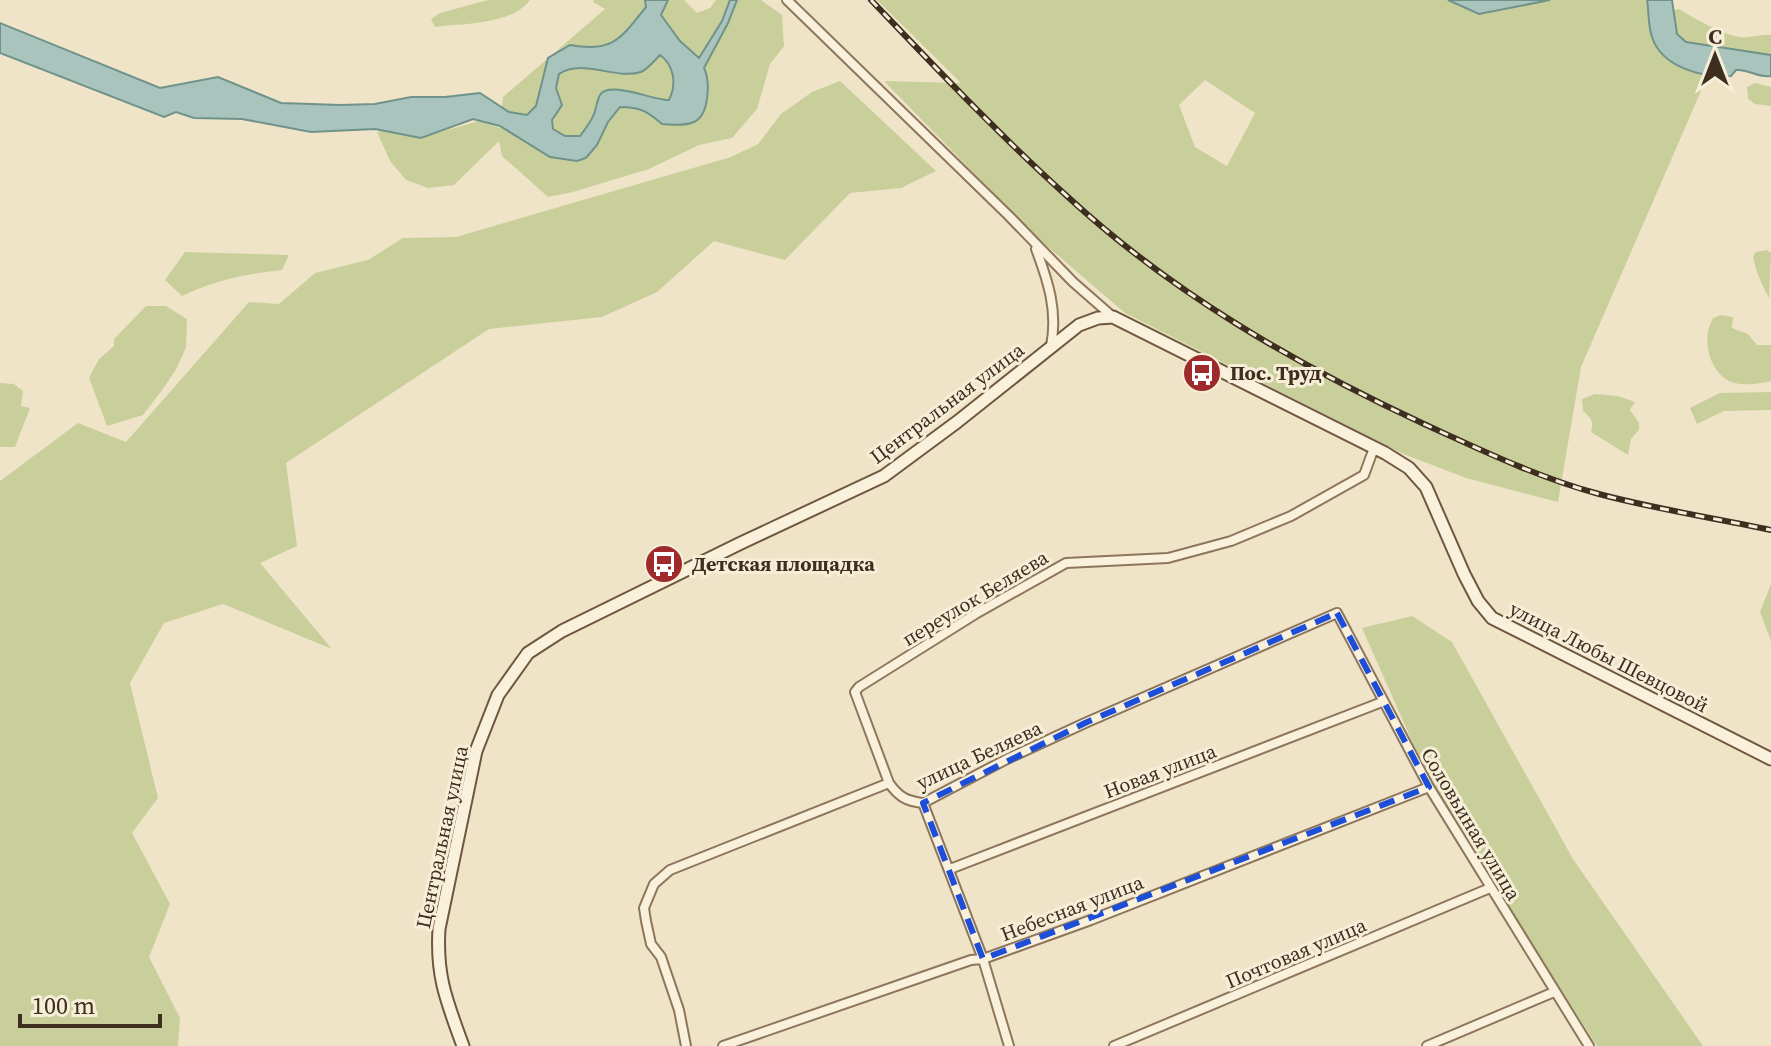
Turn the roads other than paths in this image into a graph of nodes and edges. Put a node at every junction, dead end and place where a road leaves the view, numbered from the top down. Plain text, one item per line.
1 (787, 0) edge
2 (1034, 244) junction
3 (1113, 317) junction
4 (1051, 346) junction
5 (1374, 448) junction
6 (1337, 613) joint
7 (1382, 702) junction
8 (1771, 759) edge
9 (889, 783) junction
10 (1429, 787) junction
11 (923, 803) junction
12 (950, 869) junction
13 (1490, 888) junction
14 (983, 959) junction
15 (1554, 992) junction
16 (463, 1046) edge
17 (686, 1046) edge
18 (723, 1046) edge
19 (1009, 1046) edge
20 (1114, 1046) edge
21 (1427, 1046) edge
22 (1589, 1046) edge

1 - 2 street
2 - 3 street
2 - 4 street
3 - 4 street, Центральная улица
3 - 5 street, улица Любы Шевцовой
4 - 16 street, Центральная улица
5 - 8 street, улица Любы Шевцовой
5 - 9 street, переулок Беляева
6 - 7 street, Соловьиная улица
6 - 11 street, улица Беляева
7 - 10 street, Соловьиная улица
7 - 12 street, Новая улица
9 - 11 street, улица Беляева
9 - 17 street, улица Беляева
10 - 13 street, Соловьиная улица
10 - 14 street, Небесная улица
11 - 12 street
12 - 14 street
13 - 15 street, Соловьиная улица
13 - 20 street, Почтовая улица
14 - 18 street, Небесная улица
14 - 19 street
15 - 21 street
15 - 22 street, Соловьиная улица

